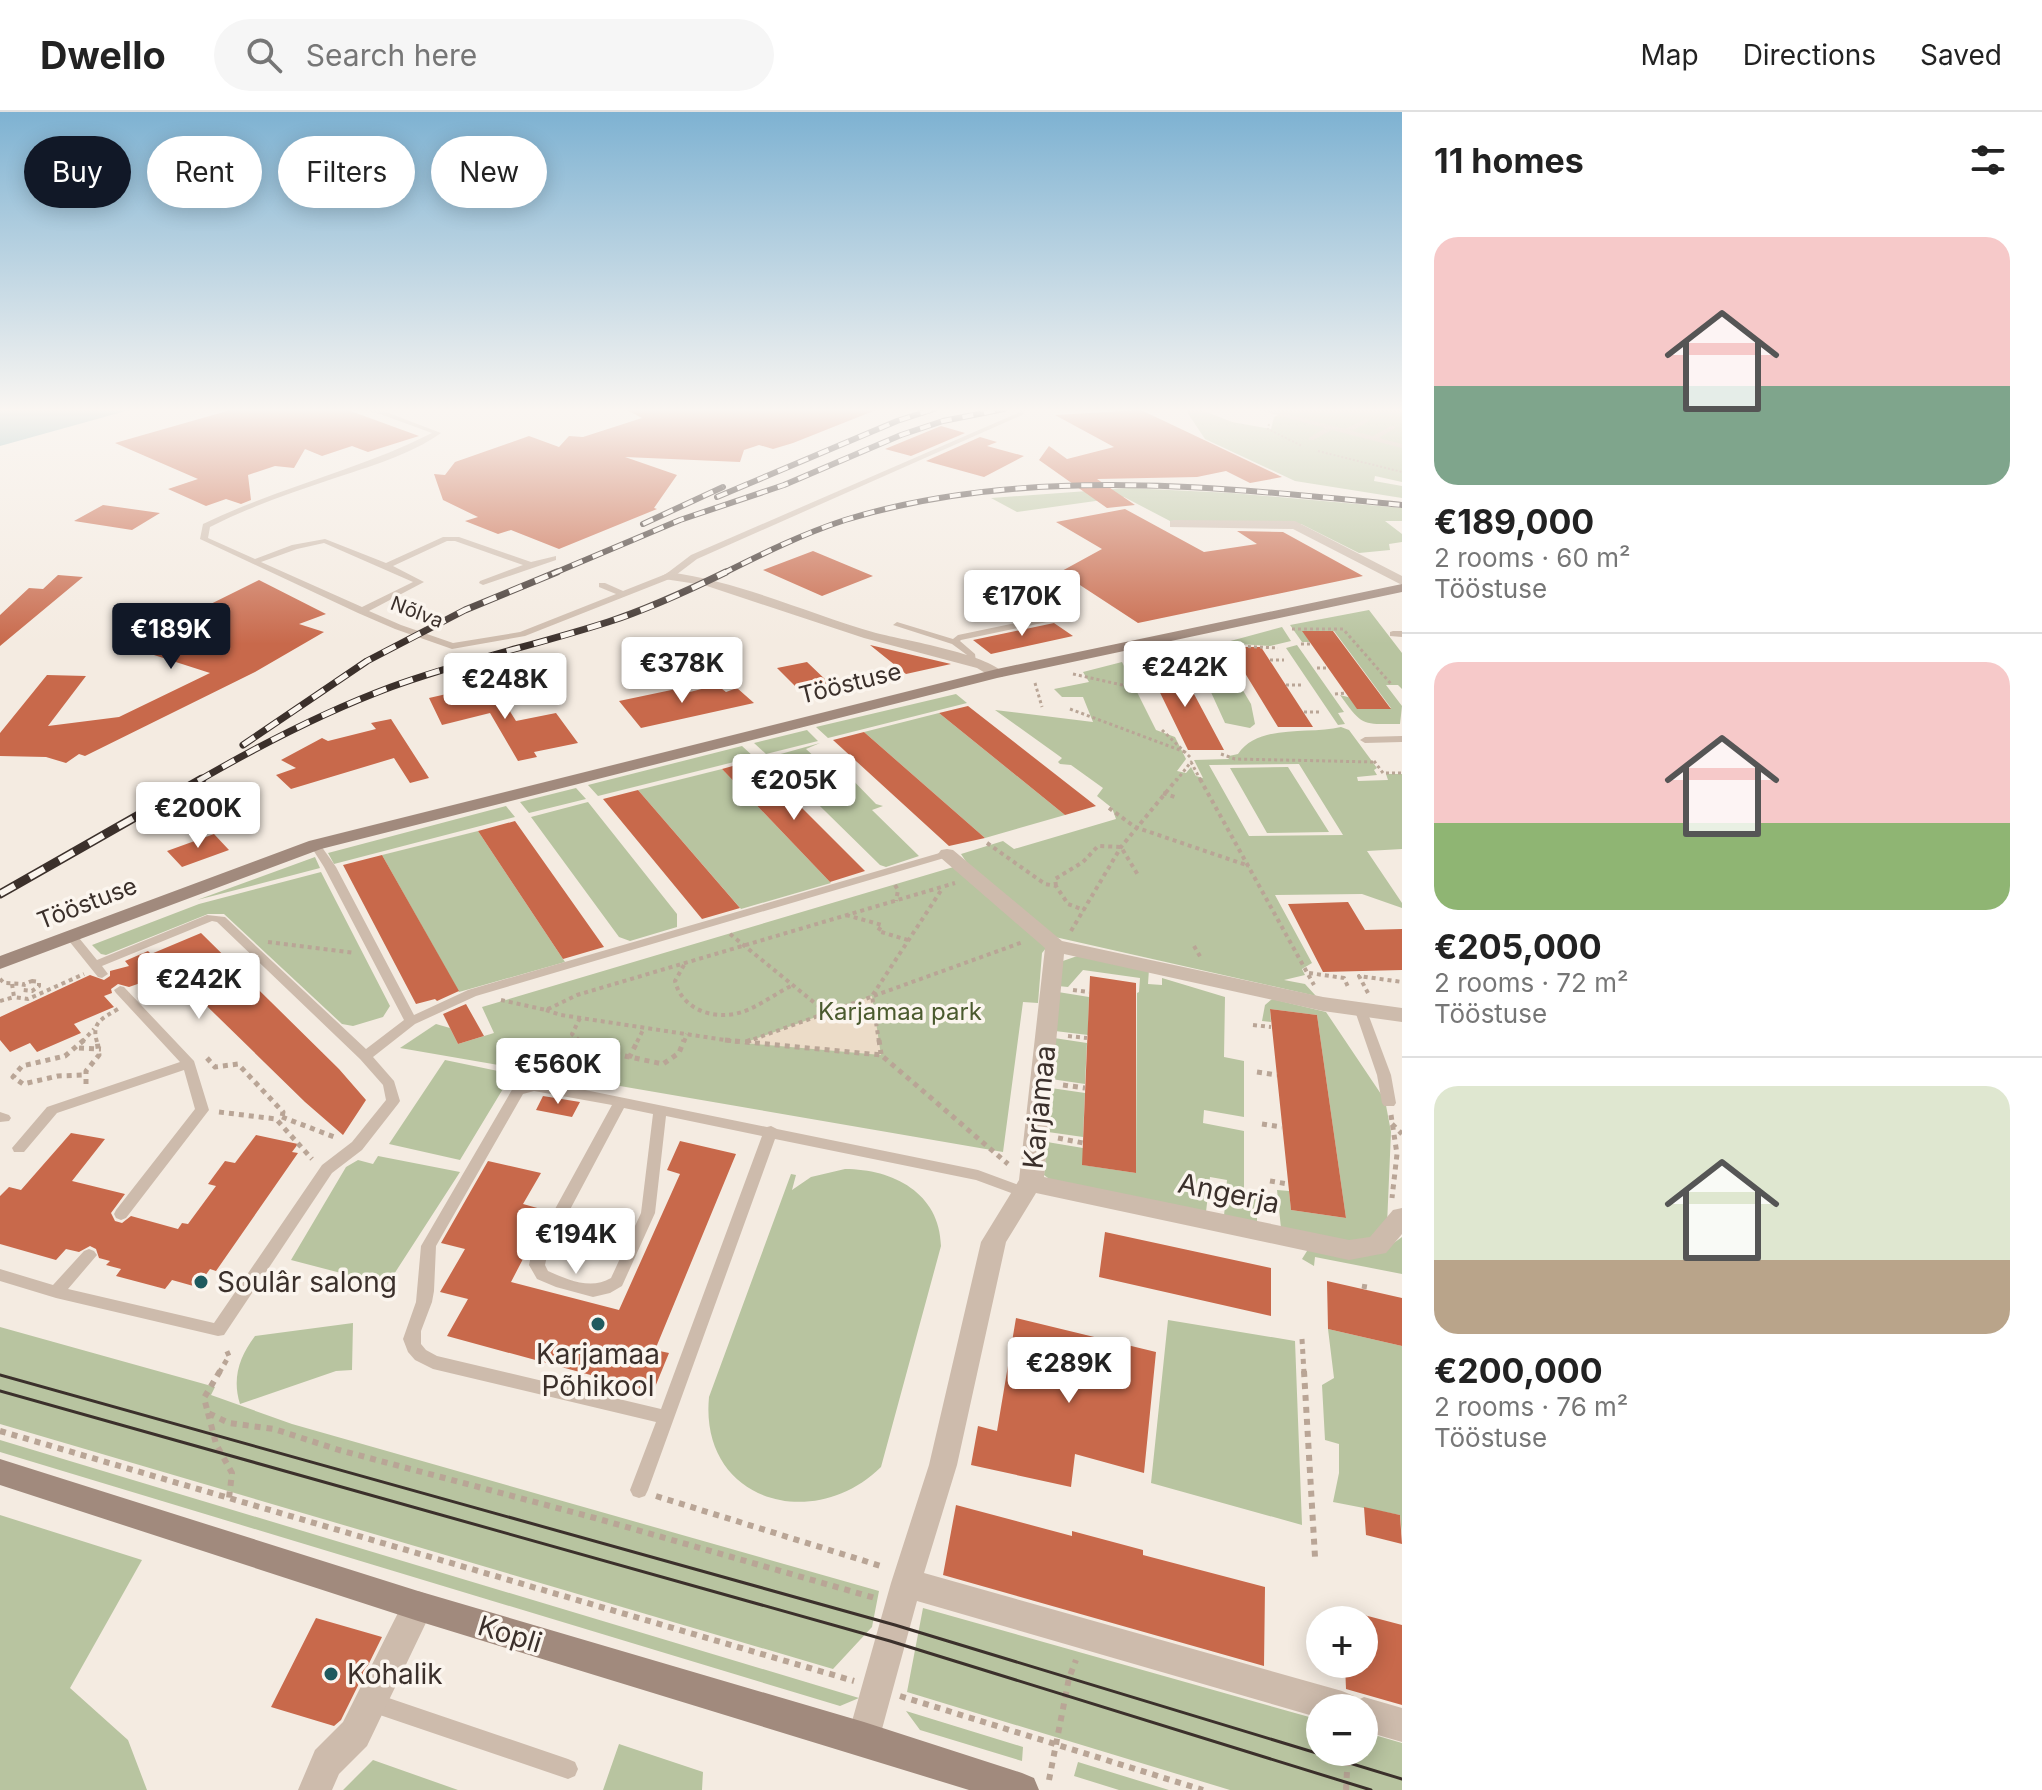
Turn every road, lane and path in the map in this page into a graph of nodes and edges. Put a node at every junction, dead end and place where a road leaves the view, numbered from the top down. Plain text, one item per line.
1 (299, 487) edge
2 (853, 487) edge
3 (1174, 524) dead end
4 (553, 558) dead end
5 (254, 562) junction
6 (531, 565) junction
7 (386, 566) junction
8 (669, 576) junction
9 (1402, 581) edge
10 (483, 583) dead end
11 (602, 585) dead end
12 (1402, 588) edge
13 (622, 594) junction
14 (361, 611) junction
15 (1058, 617) dead end
16 (897, 625) dead end
17 (1288, 629) dead end
18 (955, 642) junction
19 (1301, 644) dead end
20 (1311, 644) dead end
21 (1218, 645) dead end
22 (1278, 648) dead end
23 (1270, 660) dead end
24 (1284, 660) dead end
25 (971, 662) junction
26 (1317, 668) dead end
27 (1328, 668) dead end
28 (1070, 673) dead end
29 (997, 674) junction
30 (1034, 681) dead end
31 (1286, 685) dead end
32 (1301, 685) dead end
33 (1392, 685) dead end
34 (1140, 689) dead end
35 (1346, 693) dead end
36 (1335, 694) dead end
37 (1042, 707) dead end
38 (1070, 709) dead end
39 (1304, 712) dead end
40 (1319, 712) dead end
41 (1162, 730) dead end
42 (1402, 739) edge
43 (1365, 740) dead end
44 (1185, 752) junction
45 (1221, 754) dead end
46 (1190, 757) dead end
47 (1375, 762) dead end
48 (1383, 773) dead end
49 (1402, 773) edge
50 (1163, 793) junction
51 (1175, 797) dead end
52 (1109, 808) dead end
53 (1135, 827) junction
54 (1166, 831) dead end
55 (1162, 837) junction
56 (987, 843) dead end
57 (315, 845) junction
58 (1121, 847) junction
59 (947, 854) joint
60 (1249, 866) junction
61 (1138, 875) dead end
62 (972, 877) junction
63 (1056, 886) junction
64 (944, 887) junction
65 (1084, 910) junction
66 (846, 915) junction
67 (715, 922) junction
68 (71, 936) junction
69 (244, 939) junction
70 (1048, 940) junction
71 (911, 941) junction
72 (744, 945) junction
73 (1194, 946) dead end
74 (377, 956) junction
75 (1202, 959) dead end
76 (688, 962) junction
77 (0, 963) edge
78 (98, 969) junction
79 (1309, 973) junction
80 (0, 979) edge
81 (1402, 982) edge
82 (12, 984) junction
83 (24, 984) junction
84 (793, 985) junction
85 (490, 988) junction
86 (120, 990) dead end
87 (35, 993) junction
88 (872, 996) junction
89 (14, 997) junction
90 (1364, 997) junction
91 (0, 1001) edge
92 (131, 1003) junction
93 (1323, 1004) junction
94 (546, 1010) junction
95 (827, 1013) junction
96 (1402, 1015) edge
97 (580, 1018) junction
98 (411, 1021) junction
99 (1253, 1025) dead end
100 (1271, 1027) dead end
101 (644, 1028) junction
102 (94, 1029) junction
103 (687, 1034) junction
104 (744, 1043) junction
105 (77, 1049) junction
106 (101, 1049) junction
107 (881, 1055) junction
108 (365, 1056) junction
109 (205, 1057) dead end
110 (629, 1058) junction
111 (189, 1064) junction
112 (1257, 1072) dead end
113 (84, 1075) junction
114 (1277, 1075) dead end
115 (89, 1097) junction
116 (620, 1102) junction
117 (1389, 1103) joint
118 (202, 1110) junction
119 (660, 1110) junction
120 (279, 1118) junction
121 (1262, 1124) dead end
122 (1392, 1124) junction
123 (1282, 1127) dead end
124 (771, 1131) junction
125 (1402, 1134) edge
126 (357, 1146) junction
127 (19, 1148) dead end
128 (327, 1169) junction
129 (1270, 1181) dead end
130 (1288, 1184) dead end
131 (1026, 1188) junction
132 (121, 1214) dead end
133 (1395, 1224) edge
134 (89, 1255) dead end
135 (0, 1275) edge
136 (56, 1292) junction
137 (218, 1330) junction
138 (1302, 1339) dead end
139 (208, 1413) junction
140 (665, 1417) junction
141 (0, 1431) edge
142 (0, 1472) edge
143 (639, 1490) joint
144 (229, 1498) junction
145 (1315, 1557) dead end
146 (897, 1585) junction
147 (418, 1606) junction
148 (1087, 1634) junction
149 (877, 1688) junction
150 (1306, 1698) edge
151 (371, 1702) junction
152 (1378, 1718) edge
153 (1402, 1725) edge
154 (864, 1739) junction
155 (1055, 1745) junction
156 (1347, 1766) edge
157 (568, 1769) dead end
158 (315, 1790) edge
159 (1022, 1790) edge
160 (1047, 1790) edge
161 (1203, 1790) edge
162 (1346, 1790) edge

1 - 5 lane, Nõlva
2 - 8 lane
3 - 9 street
4 - 6 lane
5 - 7 lane
5 - 14 lane, Nõlva
6 - 7 lane
6 - 10 lane
7 - 14 lane
8 - 13 lane, Nõlva
8 - 25 street, Nõlva
11 - 13 lane
12 - 29 street, Tööstuse
13 - 14 lane, Nõlva
15 - 18 lane
16 - 18 lane
17 - 33 path
18 - 25 lane
19 - 20 path
21 - 22 path
23 - 24 path
25 - 29 street, Nõlva
26 - 27 path
28 - 34 path
29 - 57 street, Tööstuse
30 - 37 path
31 - 32 path
35 - 36 path
38 - 44 path
39 - 40 path
41 - 44 path
42 - 43 lane
44 - 46 path
45 - 47 path
48 - 49 path
50 - 51 path
50 - 53 path
50 - 60 path
52 - 53 path
53 - 55 path
53 - 58 path
54 - 55 path
55 - 60 path
56 - 63 path
57 - 68 street, Tööstuse
57 - 74 lane
58 - 61 path
58 - 63 path
58 - 65 path
59 - 62 street
59 - 67 lane
60 - 79 path
62 - 64 path
62 - 70 street
63 - 65 path
64 - 66 path
64 - 71 path
65 - 70 path
66 - 71 path
66 - 72 path
67 - 72 path
67 - 85 lane
68 - 77 street, Tööstuse
68 - 78 lane
69 - 74 path
69 - 78 lane
69 - 108 lane
70 - 88 path
70 - 93 street
70 - 131 street, Karjamaa
71 - 88 path
72 - 76 path
72 - 84 path
73 - 75 path
74 - 98 lane
76 - 84 path
76 - 94 path
78 - 87 path
79 - 90 path
79 - 93 path
80 - 82 path
81 - 90 path
82 - 83 path
82 - 89 path
83 - 87 path
83 - 87 path
84 - 95 path
85 - 94 path
85 - 98 lane
86 - 92 lane
87 - 89 path
88 - 95 path
88 - 107 path
89 - 91 path
90 - 93 street
90 - 96 street
90 - 117 lane
92 - 102 path
92 - 111 lane
94 - 97 path
95 - 104 path
97 - 101 path
97 - 110 path
98 - 108 lane
99 - 100 path
101 - 103 path
101 - 110 path
102 - 105 path
102 - 106 path
103 - 104 path
103 - 110 path
104 - 107 path
105 - 106 path
105 - 113 path
106 - 113 path
107 - 131 path
108 - 126 lane
109 - 120 path
111 - 115 lane
111 - 118 lane
112 - 114 path
113 - 115 path
115 - 127 lane
116 - 119 lane
116 - 119 lane
116 - 140 lane
117 - 122 path
118 - 120 path
118 - 132 lane
119 - 124 lane
120 - 126 path
120 - 128 path
121 - 123 path
122 - 125 path
122 - 133 path
124 - 131 lane
124 - 140 lane
126 - 128 lane
128 - 137 lane
129 - 130 path
131 - 133 street, Angerja
131 - 146 street, Karjamaa
134 - 136 lane
135 - 136 lane
136 - 137 lane
137 - 139 path
138 - 145 path
139 - 144 path
139 - 146 path
140 - 143 lane
141 - 144 path
142 - 147 street, Kopli
143 - 146 path
144 - 149 path
146 - 148 street
146 - 149 street, Karjamaa
147 - 151 street
147 - 154 street, Kopli
148 - 150 street
148 - 155 path
149 - 154 street, Karjamaa
149 - 155 path
151 - 157 lane
151 - 158 street
152 - 153 street
154 - 159 street, Kopli
155 - 160 path
155 - 161 path
156 - 162 path

